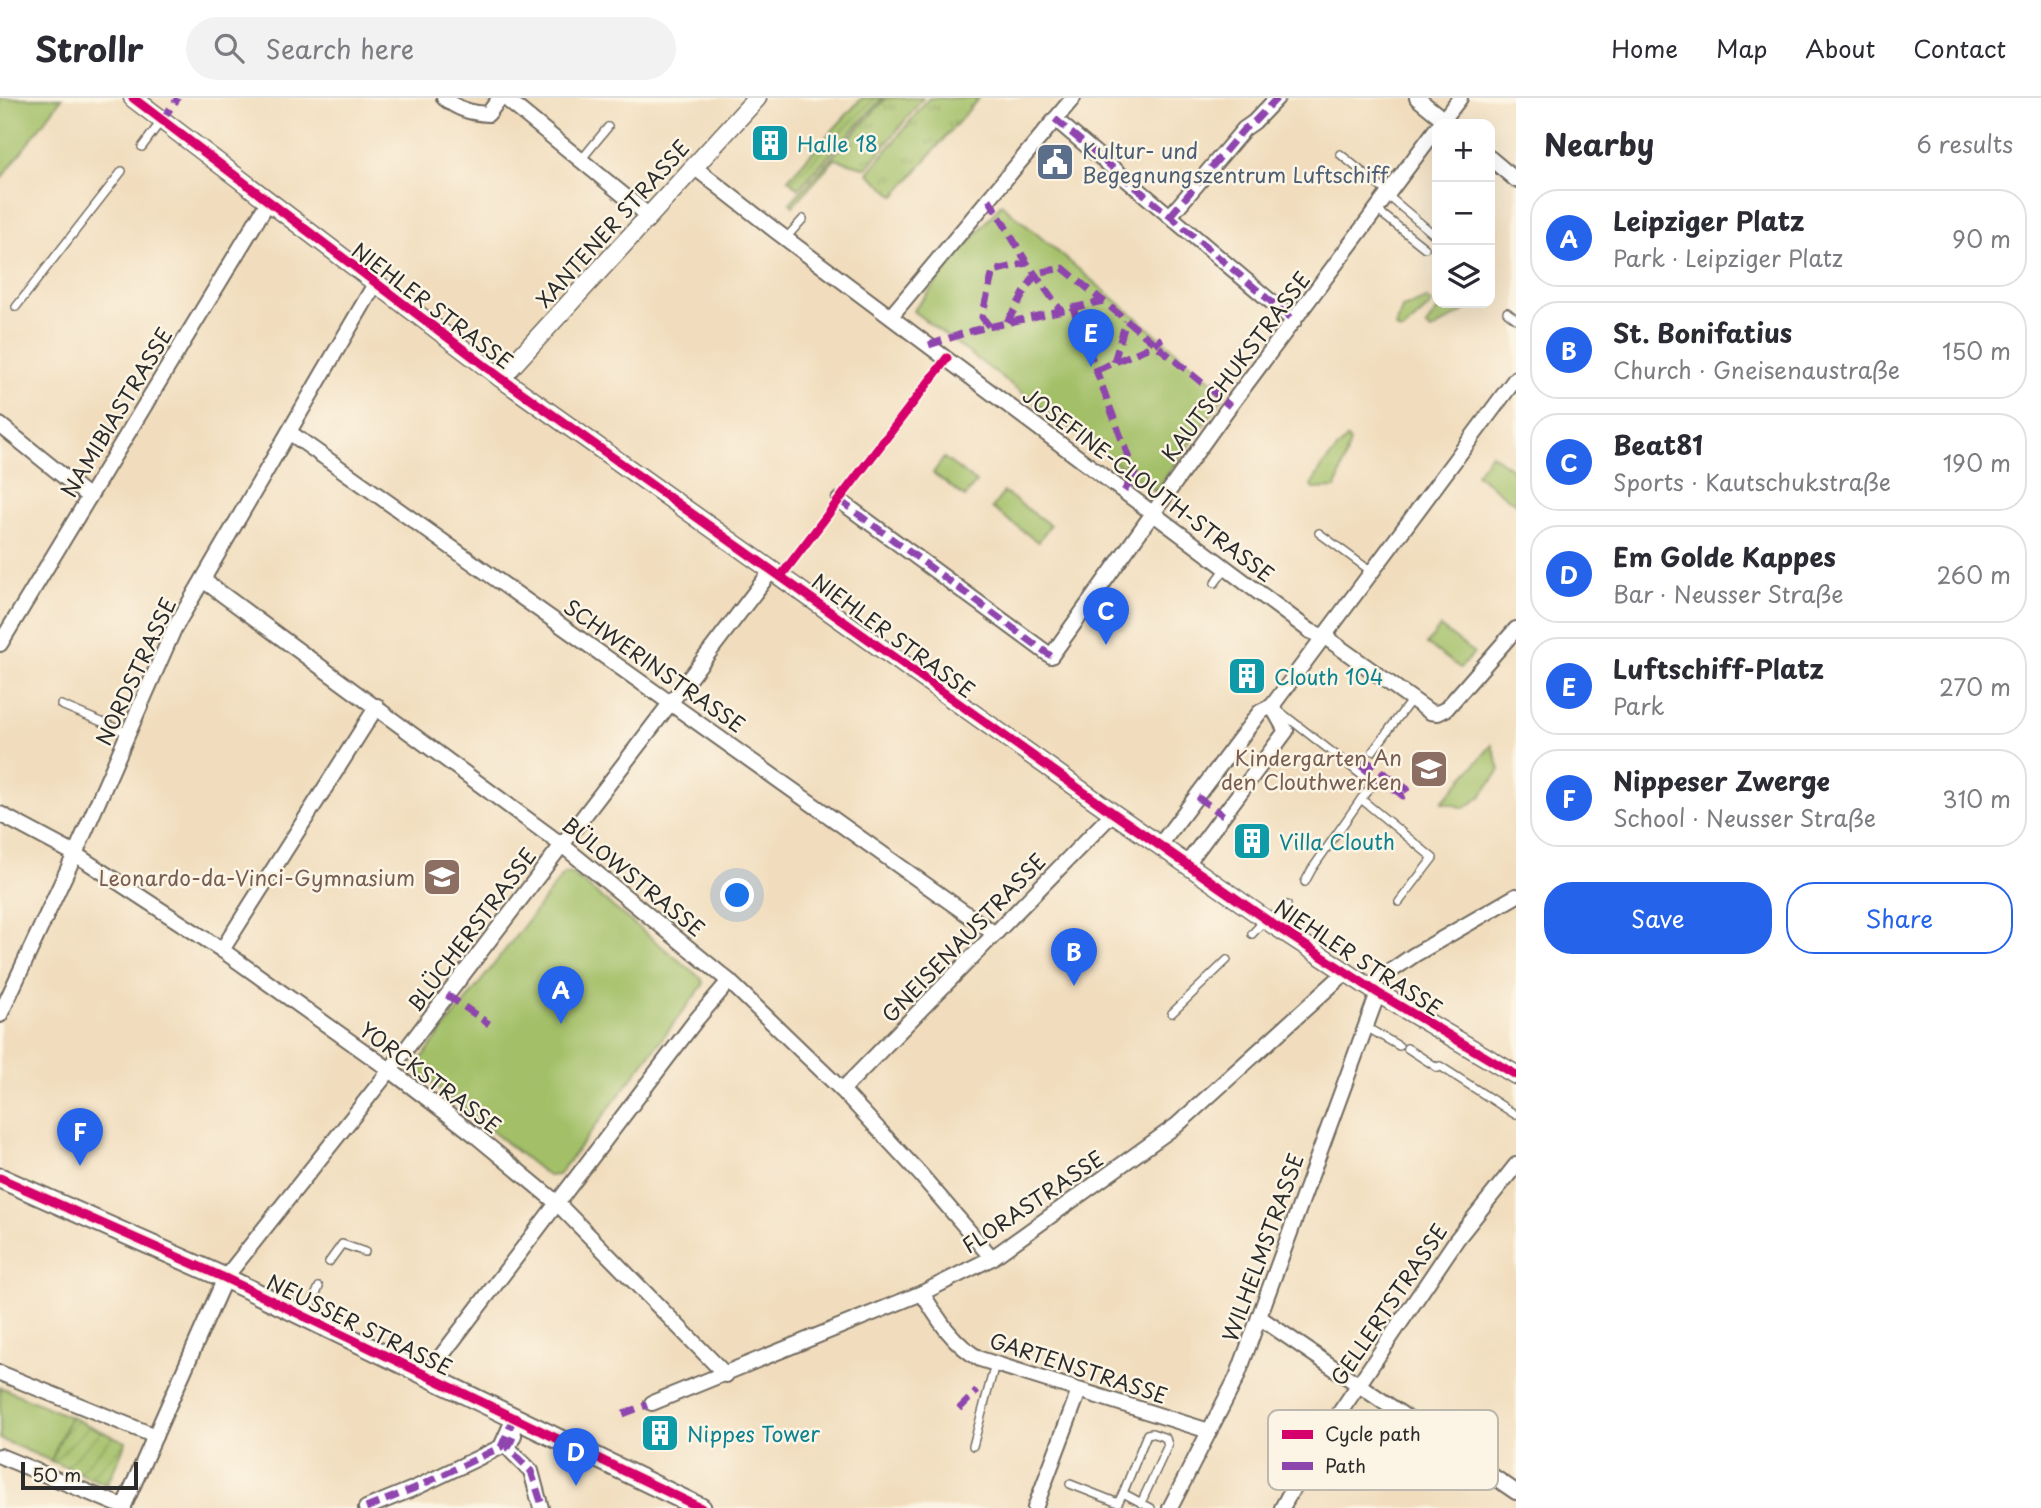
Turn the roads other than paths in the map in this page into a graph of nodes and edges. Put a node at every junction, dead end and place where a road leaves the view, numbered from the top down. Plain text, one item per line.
1 (133, 98) edge
2 (444, 98) edge
3 (503, 98) edge
4 (757, 98) edge
5 (1073, 98) edge
6 (1277, 98) edge
7 (1417, 98) edge
8 (1460, 98) edge
9 (1055, 119) junction
10 (1437, 119) edge
11 (1445, 119) edge
12 (162, 120) junction
13 (608, 127) dead end
14 (1432, 137) edge
15 (142, 147) dead end
16 (1340, 154) dead end
17 (581, 160) junction
18 (1495, 162) edge
19 (694, 167) junction
20 (122, 171) dead end
21 (1516, 180) edge
22 (1387, 194) junction
23 (268, 202) junction
24 (1376, 209) junction
25 (649, 216) junction
26 (1170, 216) junction
27 (803, 219) dead end
28 (1432, 233) edge
29 (786, 238) junction
30 (1425, 248) dead end
31 (375, 284) junction
32 (16, 307) dead end
33 (1507, 312) dead end
34 (891, 316) junction
35 (1516, 319) edge
36 (1294, 321) junction
37 (501, 378) junction
38 (1516, 378) edge
39 (0, 425) edge
40 (289, 432) junction
41 (89, 497) junction
42 (839, 500) dead end
43 (1153, 514) junction
44 (1319, 533) dead end
45 (1227, 568) junction
46 (772, 570) junction
47 (1372, 572) junction
48 (202, 580) junction
49 (1215, 583) dead end
50 (1516, 629) edge
51 (1325, 637) junction
52 (2, 638) edge
53 (1412, 699) junction
54 (672, 703) junction
55 (61, 705) dead end
56 (377, 706) junction
57 (1272, 706) junction
58 (128, 733) junction
59 (1373, 751) dead end
60 (1361, 799) junction
61 (1113, 813) junction
62 (0, 814) edge
63 (562, 845) junction
64 (1160, 845) junction
65 (75, 854) junction
66 (1186, 864) junction
67 (1305, 882) dead end
68 (1516, 896) edge
69 (1399, 902) dead end
70 (1287, 905) dead end
71 (1270, 922) junction
72 (995, 934) junction
73 (1252, 934) dead end
74 (222, 950) junction
75 (1227, 960) dead end
76 (1347, 971) junction
77 (729, 981) junction
78 (1373, 990) junction
79 (1172, 1013) dead end
80 (0, 1015) edge
81 (1365, 1027) junction
82 (390, 1070) junction
83 (1516, 1075) edge
84 (842, 1090) junction
85 (1516, 1115) edge
86 (1516, 1165) edge
87 (0, 1178) edge
88 (557, 1203) junction
89 (365, 1252) dead end
90 (992, 1258) junction
91 (329, 1262) dead end
92 (225, 1278) junction
93 (319, 1287) dead end
94 (922, 1293) junction
95 (306, 1317) junction
96 (1259, 1317) junction
97 (995, 1364) junction
98 (0, 1373) edge
99 (726, 1375) junction
100 (426, 1376) junction
101 (1359, 1384) junction
102 (1079, 1391) junction
103 (652, 1403) dead end
104 (1341, 1410) edge
105 (1397, 1410) edge
106 (517, 1420) junction
107 (1209, 1431) junction
108 (155, 1436) junction
109 (973, 1446) dead end
110 (504, 1448) junction
111 (0, 1456) edge
112 (1498, 1480) edge
113 (1070, 1484) dead end
114 (1292, 1490) edge
115 (1516, 1492) edge
116 (1123, 1493) junction
117 (1141, 1503) junction
118 (123, 1508) edge
119 (366, 1508) edge
120 (541, 1508) edge
121 (701, 1508) edge
122 (1035, 1508) edge
123 (1151, 1508) edge
124 (1170, 1508) edge
125 (1282, 1508) edge

1 - 12 street, NIEHLER STRASSE
2 - 3 street
3 - 17 street
4 - 19 street, XANTENER STRASSE
5 - 9 street
6 - 26 street
7 - 10 street
8 - 11 street, KAUTSCHUKSTRASSE
9 - 26 street
9 - 34 street
12 - 15 lane
12 - 23 street, NIEHLER STRASSE
13 - 17 lane
14 - 22 street, KAUTSCHUKSTRASSE
16 - 22 lane
17 - 25 street
18 - 21 street
19 - 25 street, XANTENER STRASSE
19 - 29 street, JOSEFINE-CLOUTH-STRASSE
20 - 32 lane
22 - 24 street, KAUTSCHUKSTRASSE
22 - 28 lane
23 - 31 street, NIEHLER STRASSE
23 - 41 street, NAMIBIASTRASSE
24 - 30 lane
24 - 36 street, KAUTSCHUKSTRASSE
25 - 37 street, XANTENER STRASSE
26 - 36 street
27 - 29 lane
29 - 34 street, JOSEFINE-CLOUTH-STRASSE
31 - 37 street, NIEHLER STRASSE
31 - 40 street, NORDSTRASSE
33 - 35 lane
34 - 43 street, JOSEFINE-CLOUTH-STRASSE
36 - 43 street, KAUTSCHUKSTRASSE
37 - 46 street, NIEHLER STRASSE
38 - 47 street
39 - 41 street
40 - 48 street, NORDSTRASSE
40 - 54 street, SCHWERINSTRASSE
41 - 52 street, NAMIBIASTRASSE
42 - 43 street, KAUTSCHUKSTRASSE
43 - 45 street, JOSEFINE-CLOUTH-STRASSE
44 - 47 lane
45 - 49 lane
45 - 51 street, JOSEFINE-CLOUTH-STRASSE
46 - 54 street, BLÜCHERSTRASSE
46 - 61 street, NIEHLER STRASSE
47 - 51 street
48 - 56 street, BÜLOWSTRASSE
48 - 58 street, NORDSTRASSE
50 - 53 street, JOSEFINE-CLOUTH-STRASSE
51 - 53 street, JOSEFINE-CLOUTH-STRASSE
51 - 57 street
53 - 59 lane
54 - 63 street, BLÜCHERSTRASSE
54 - 72 street, SCHWERINSTRASSE
55 - 58 lane
56 - 63 street, BÜLOWSTRASSE
56 - 74 street
57 - 60 lane
57 - 64 street
57 - 66 street
58 - 65 street, NORDSTRASSE
60 - 67 lane
60 - 69 lane
61 - 64 street, NIEHLER STRASSE
61 - 72 street, GNEISENAUSTRASSE
62 - 65 street, YORCKSTRASSE
63 - 77 street, BÜLOWSTRASSE
63 - 82 street, BLÜCHERSTRASSE
64 - 66 street, NIEHLER STRASSE
65 - 74 street, YORCKSTRASSE
65 - 80 street, NORDSTRASSE
66 - 71 street, NIEHLER STRASSE
68 - 78 street
70 - 71 lane
71 - 73 lane
71 - 76 street, NIEHLER STRASSE
72 - 84 street, GNEISENAUSTRASSE
74 - 82 street, YORCKSTRASSE
75 - 79 lane
76 - 78 street, NIEHLER STRASSE
76 - 90 street, FLORASTRASSE
77 - 84 street, BÜLOWSTRASSE
77 - 88 street
78 - 81 street, WILHELMSTRASSE
78 - 83 street, NIEHLER STRASSE
81 - 85 lane
81 - 96 street, WILHELMSTRASSE
82 - 88 street, YORCKSTRASSE
82 - 92 street, BLÜCHERSTRASSE
84 - 90 street, BÜLOWSTRASSE
86 - 101 street, GELLERTSTRASSE
87 - 92 main road, NEUSSER STRASSE
88 - 99 street, YORCKSTRASSE
88 - 100 street
89 - 91 lane
90 - 94 street, FLORASTRASSE
92 - 95 main road, NEUSSER STRASSE
92 - 108 street, BLÜCHERSTRASSE
93 - 95 lane
94 - 97 street, GARTENSTRASSE
94 - 99 street, FLORASTRASSE
95 - 100 main road, NEUSSER STRASSE
96 - 101 street
96 - 107 street, WILHELMSTRASSE
97 - 102 street, GARTENSTRASSE
97 - 109 lane
98 - 108 street
99 - 103 street, FLORASTRASSE
100 - 106 main road, NEUSSER STRASSE
101 - 104 street, GELLERTSTRASSE
101 - 105 street
102 - 107 street, GARTENSTRASSE
102 - 122 street
106 - 110 street
106 - 121 main road, NEUSSER STRASSE
107 - 124 street, WILHELMSTRASSE
108 - 118 street, BLÜCHERSTRASSE
110 - 119 street
110 - 120 street
111 - 118 street
112 - 115 street
113 - 116 lane
114 - 125 street, GELLERTSTRASSE
116 - 117 lane
116 - 117 lane
117 - 123 lane

